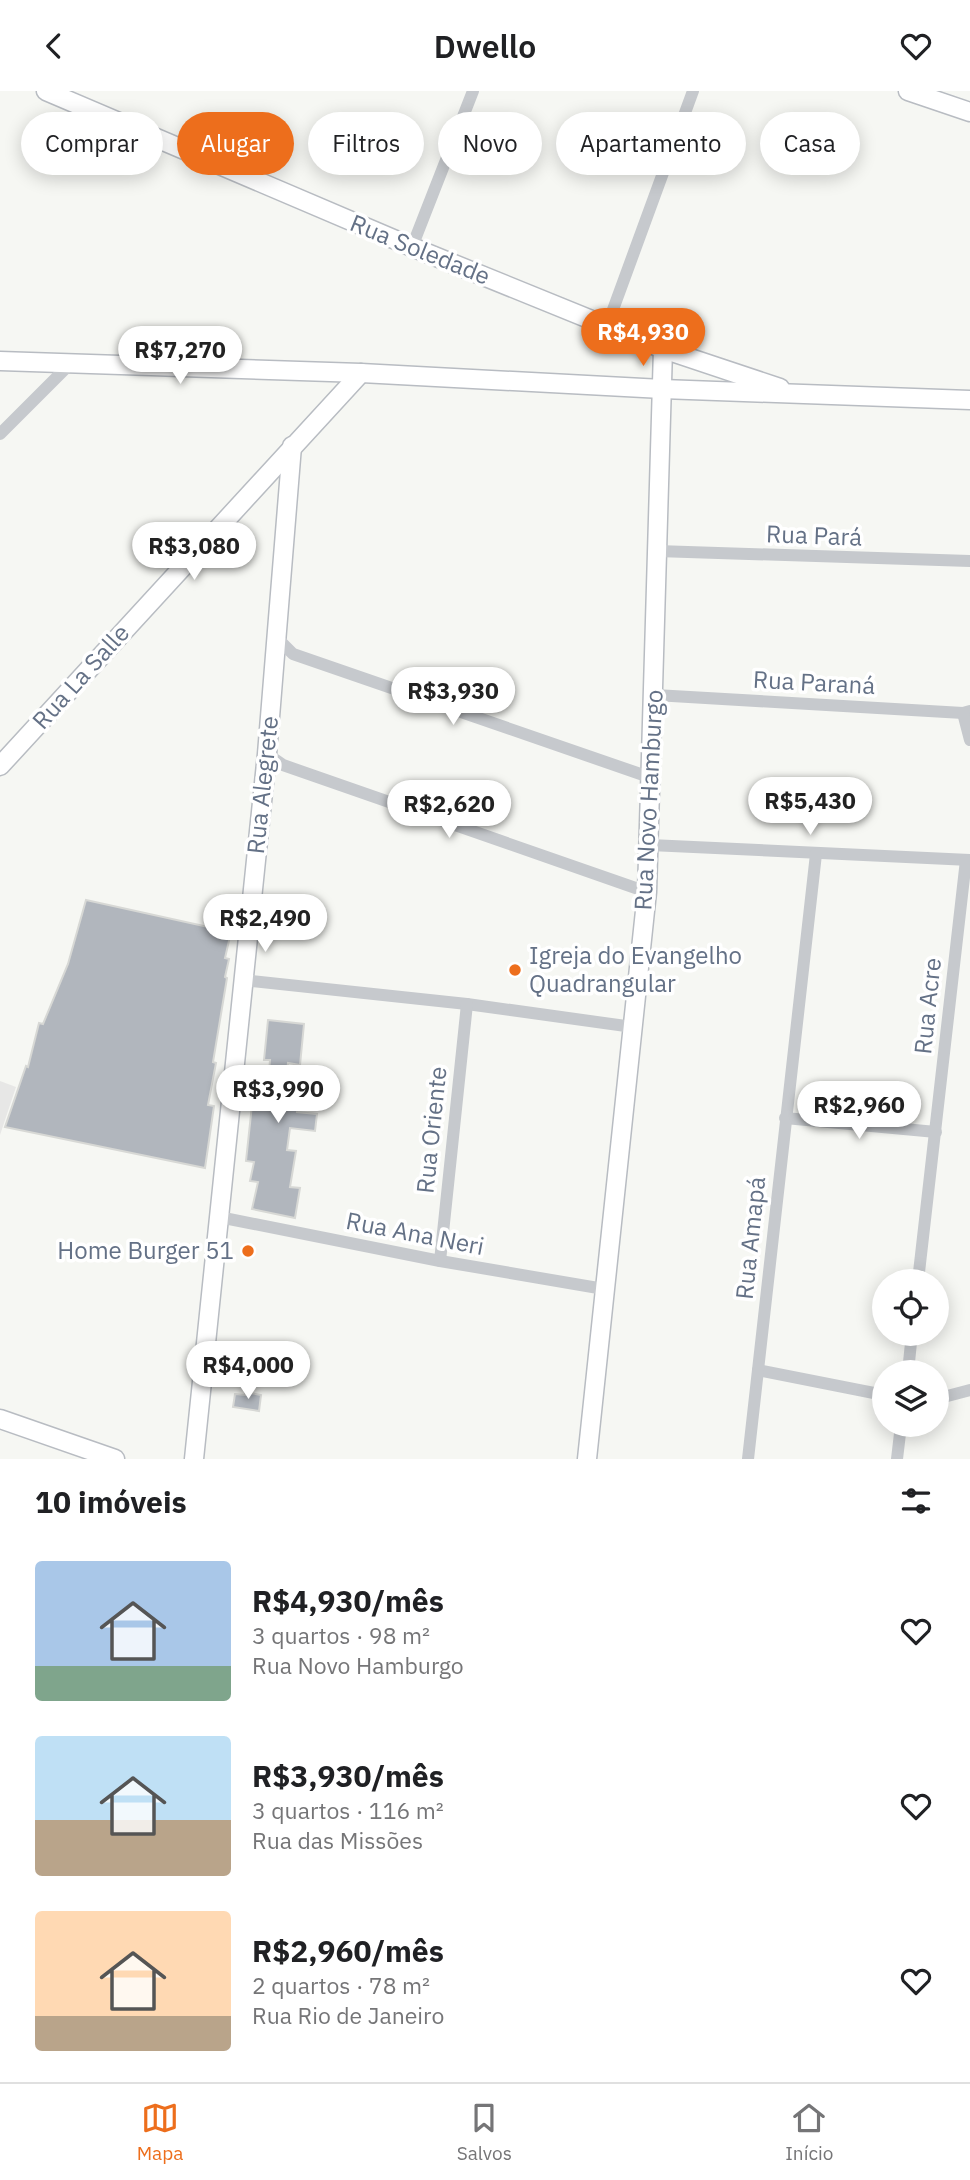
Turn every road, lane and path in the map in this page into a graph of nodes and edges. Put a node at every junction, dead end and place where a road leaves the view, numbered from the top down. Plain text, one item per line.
1 (46, 91) edge
2 (473, 91) edge
3 (693, 91) edge
4 (908, 91) edge
5 (970, 111) edge
6 (412, 247) junction
7 (607, 325) junction
8 (663, 349) junction
9 (0, 361) edge
10 (70, 364) junction
11 (361, 373) junction
12 (662, 389) junction
13 (800, 395) junction
14 (970, 400) edge
15 (0, 434) edge
16 (292, 446) junction
17 (657, 551) junction
18 (970, 561) edge
19 (277, 638) junction
20 (655, 695) junction
21 (966, 712) edge
22 (970, 740) edge
23 (267, 754) junction
24 (0, 766) edge
25 (652, 778) junction
26 (650, 845) junction
27 (816, 854) junction
28 (968, 860) edge
29 (647, 892) junction
30 (243, 980) junction
31 (467, 1004) junction
32 (633, 1027) junction
33 (785, 1118) junction
34 (936, 1132) junction
35 (219, 1217) junction
36 (440, 1261) junction
37 (919, 1269) edge
38 (604, 1289) junction
39 (758, 1370) junction
40 (970, 1390) edge
41 (872, 1393) edge
42 (949, 1396) edge
43 (0, 1419) edge
44 (900, 1437) edge
45 (115, 1459) edge
46 (194, 1459) edge
47 (587, 1459) edge
48 (748, 1459) edge
49 (897, 1459) edge

1 - 6 street, Rua Soledade
2 - 6 street
3 - 7 street
4 - 5 street
6 - 7 street, Rua Soledade
7 - 8 street, Rua Soledade
8 - 12 street, Rua Novo Hamburgo
8 - 13 street, Rua Soledade
9 - 10 street
10 - 11 street
10 - 15 street
11 - 12 street
11 - 16 street, Rua La Salle
12 - 13 street
12 - 17 street, Rua Novo Hamburgo
13 - 14 street
16 - 19 street, Rua Alegrete
16 - 24 street, Rua La Salle
17 - 18 street, Rua Pará
17 - 20 street, Rua Novo Hamburgo
19 - 23 street, Rua Alegrete
19 - 25 street
20 - 21 street, Rua Paraná
20 - 25 street, Rua Novo Hamburgo
21 - 22 street
23 - 29 street
23 - 30 street, Rua Alegrete
25 - 26 street, Rua Novo Hamburgo
26 - 27 street
26 - 29 street, Rua Novo Hamburgo
27 - 28 street
27 - 33 street, Rua Amapá
28 - 34 street, Rua Acre
29 - 32 street, Rua Novo Hamburgo
30 - 31 street
30 - 35 street, Rua Alegrete
31 - 32 street
31 - 36 street, Rua Oriente
32 - 38 street, Rua Novo Hamburgo
33 - 34 street
33 - 39 street, Rua Amapá
34 - 37 street, Rua Acre
35 - 36 street, Rua Ana Neri
35 - 46 street, Rua Alegrete
36 - 38 street, Rua Ana Neri
38 - 47 street, Rua Novo Hamburgo
39 - 41 street
39 - 48 street, Rua Amapá
40 - 42 street
43 - 45 street
44 - 49 street

